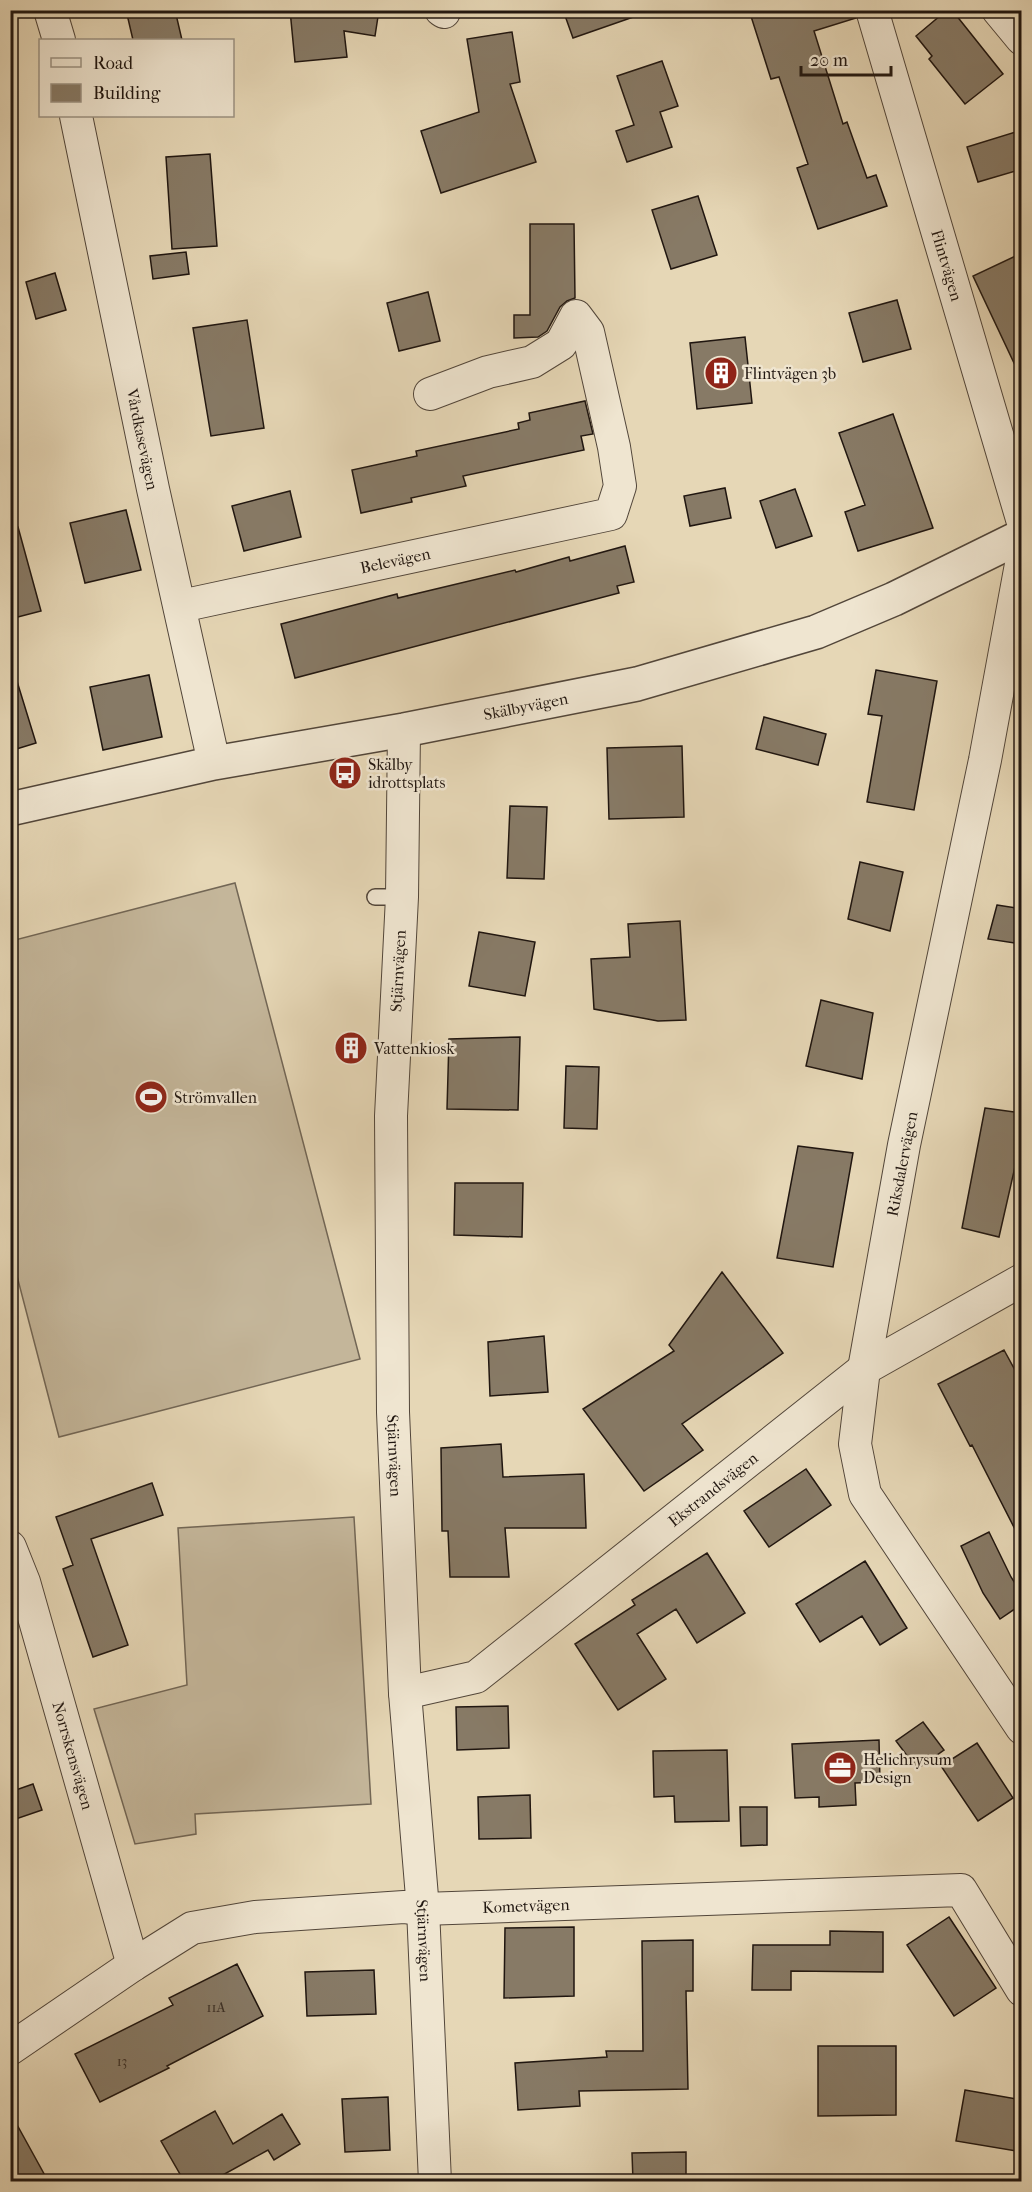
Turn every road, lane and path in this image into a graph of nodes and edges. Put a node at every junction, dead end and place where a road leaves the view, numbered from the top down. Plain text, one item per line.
1 (50, 10) edge
2 (872, 10) edge
3 (998, 10) edge
4 (59, 39) edge
5 (1022, 39) edge
6 (76, 117) edge
7 (430, 394) dead end
8 (1022, 519) edge
9 (1022, 536) edge
10 (1022, 559) edge
11 (181, 606) junction
12 (404, 730) junction
13 (214, 763) junction
14 (10, 809) edge
15 (1022, 1280) edge
16 (864, 1369) junction
17 (10, 1547) edge
18 (405, 1693) junction
19 (1022, 1728) edge
20 (423, 1909) junction
21 (133, 1965) junction
22 (1022, 1990) edge
23 (10, 2049) edge
24 (435, 2181) edge

1 - 4 street
2 - 8 street, Flintvägen
3 - 5 street
6 - 11 street, Vårdkasevägen
7 - 11 street, Belevägen
9 - 12 street, Skälbyvägen
10 - 16 street, Riksdalervägen
11 - 13 street, Vårdkasevägen
12 - 13 street, Skälbyvägen
12 - 18 street, Stjärnvägen
13 - 14 street, Skälbyvägen
15 - 16 street, Ekstrandsvägen
16 - 18 street, Ekstrandsvägen
16 - 19 street, Riksdalervägen
17 - 21 street, Norrskensvägen
18 - 20 street, Stjärnvägen
20 - 21 street, Kometvägen
20 - 22 street, Kometvägen
20 - 24 street, Stjärnvägen
21 - 23 street, Kometvägen

